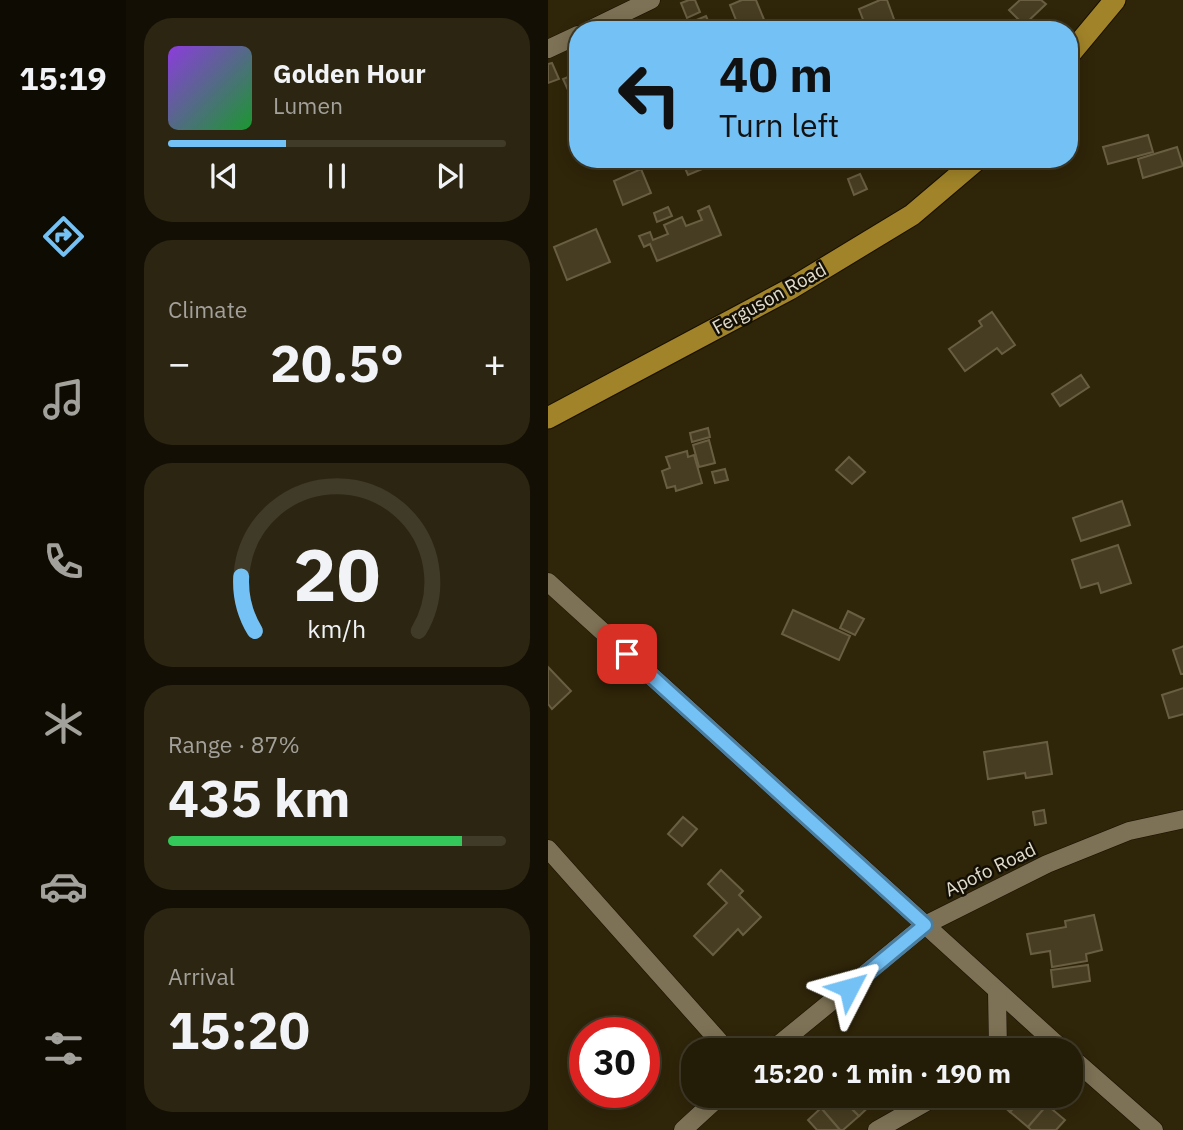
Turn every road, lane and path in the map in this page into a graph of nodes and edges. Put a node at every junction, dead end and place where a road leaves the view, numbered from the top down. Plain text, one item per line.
1 (651, 0) edge
2 (1108, 4) edge
3 (608, 21) edge
4 (569, 39) edge
5 (1078, 43) edge
6 (548, 49) edge
7 (967, 168) edge
8 (548, 418) edge
9 (548, 582) edge
10 (1183, 819) edge
11 (548, 849) edge
12 (925, 925) junction
13 (997, 990) junction
14 (716, 1038) edge
15 (787, 1038) edge
16 (998, 1038) edge
17 (1050, 1038) edge
18 (1083, 1068) edge
19 (707, 1108) edge
20 (916, 1108) edge
21 (683, 1130) edge
22 (877, 1130) edge
23 (1154, 1130) edge

1 - 3 street
2 - 5 highway
4 - 6 street
7 - 8 highway, Ferguson Road
9 - 12 street
10 - 12 street, Apofo Road
11 - 14 street
12 - 13 street
12 - 15 street, Apofo Road
13 - 16 street
13 - 17 street
18 - 23 street
19 - 21 street
20 - 22 street

